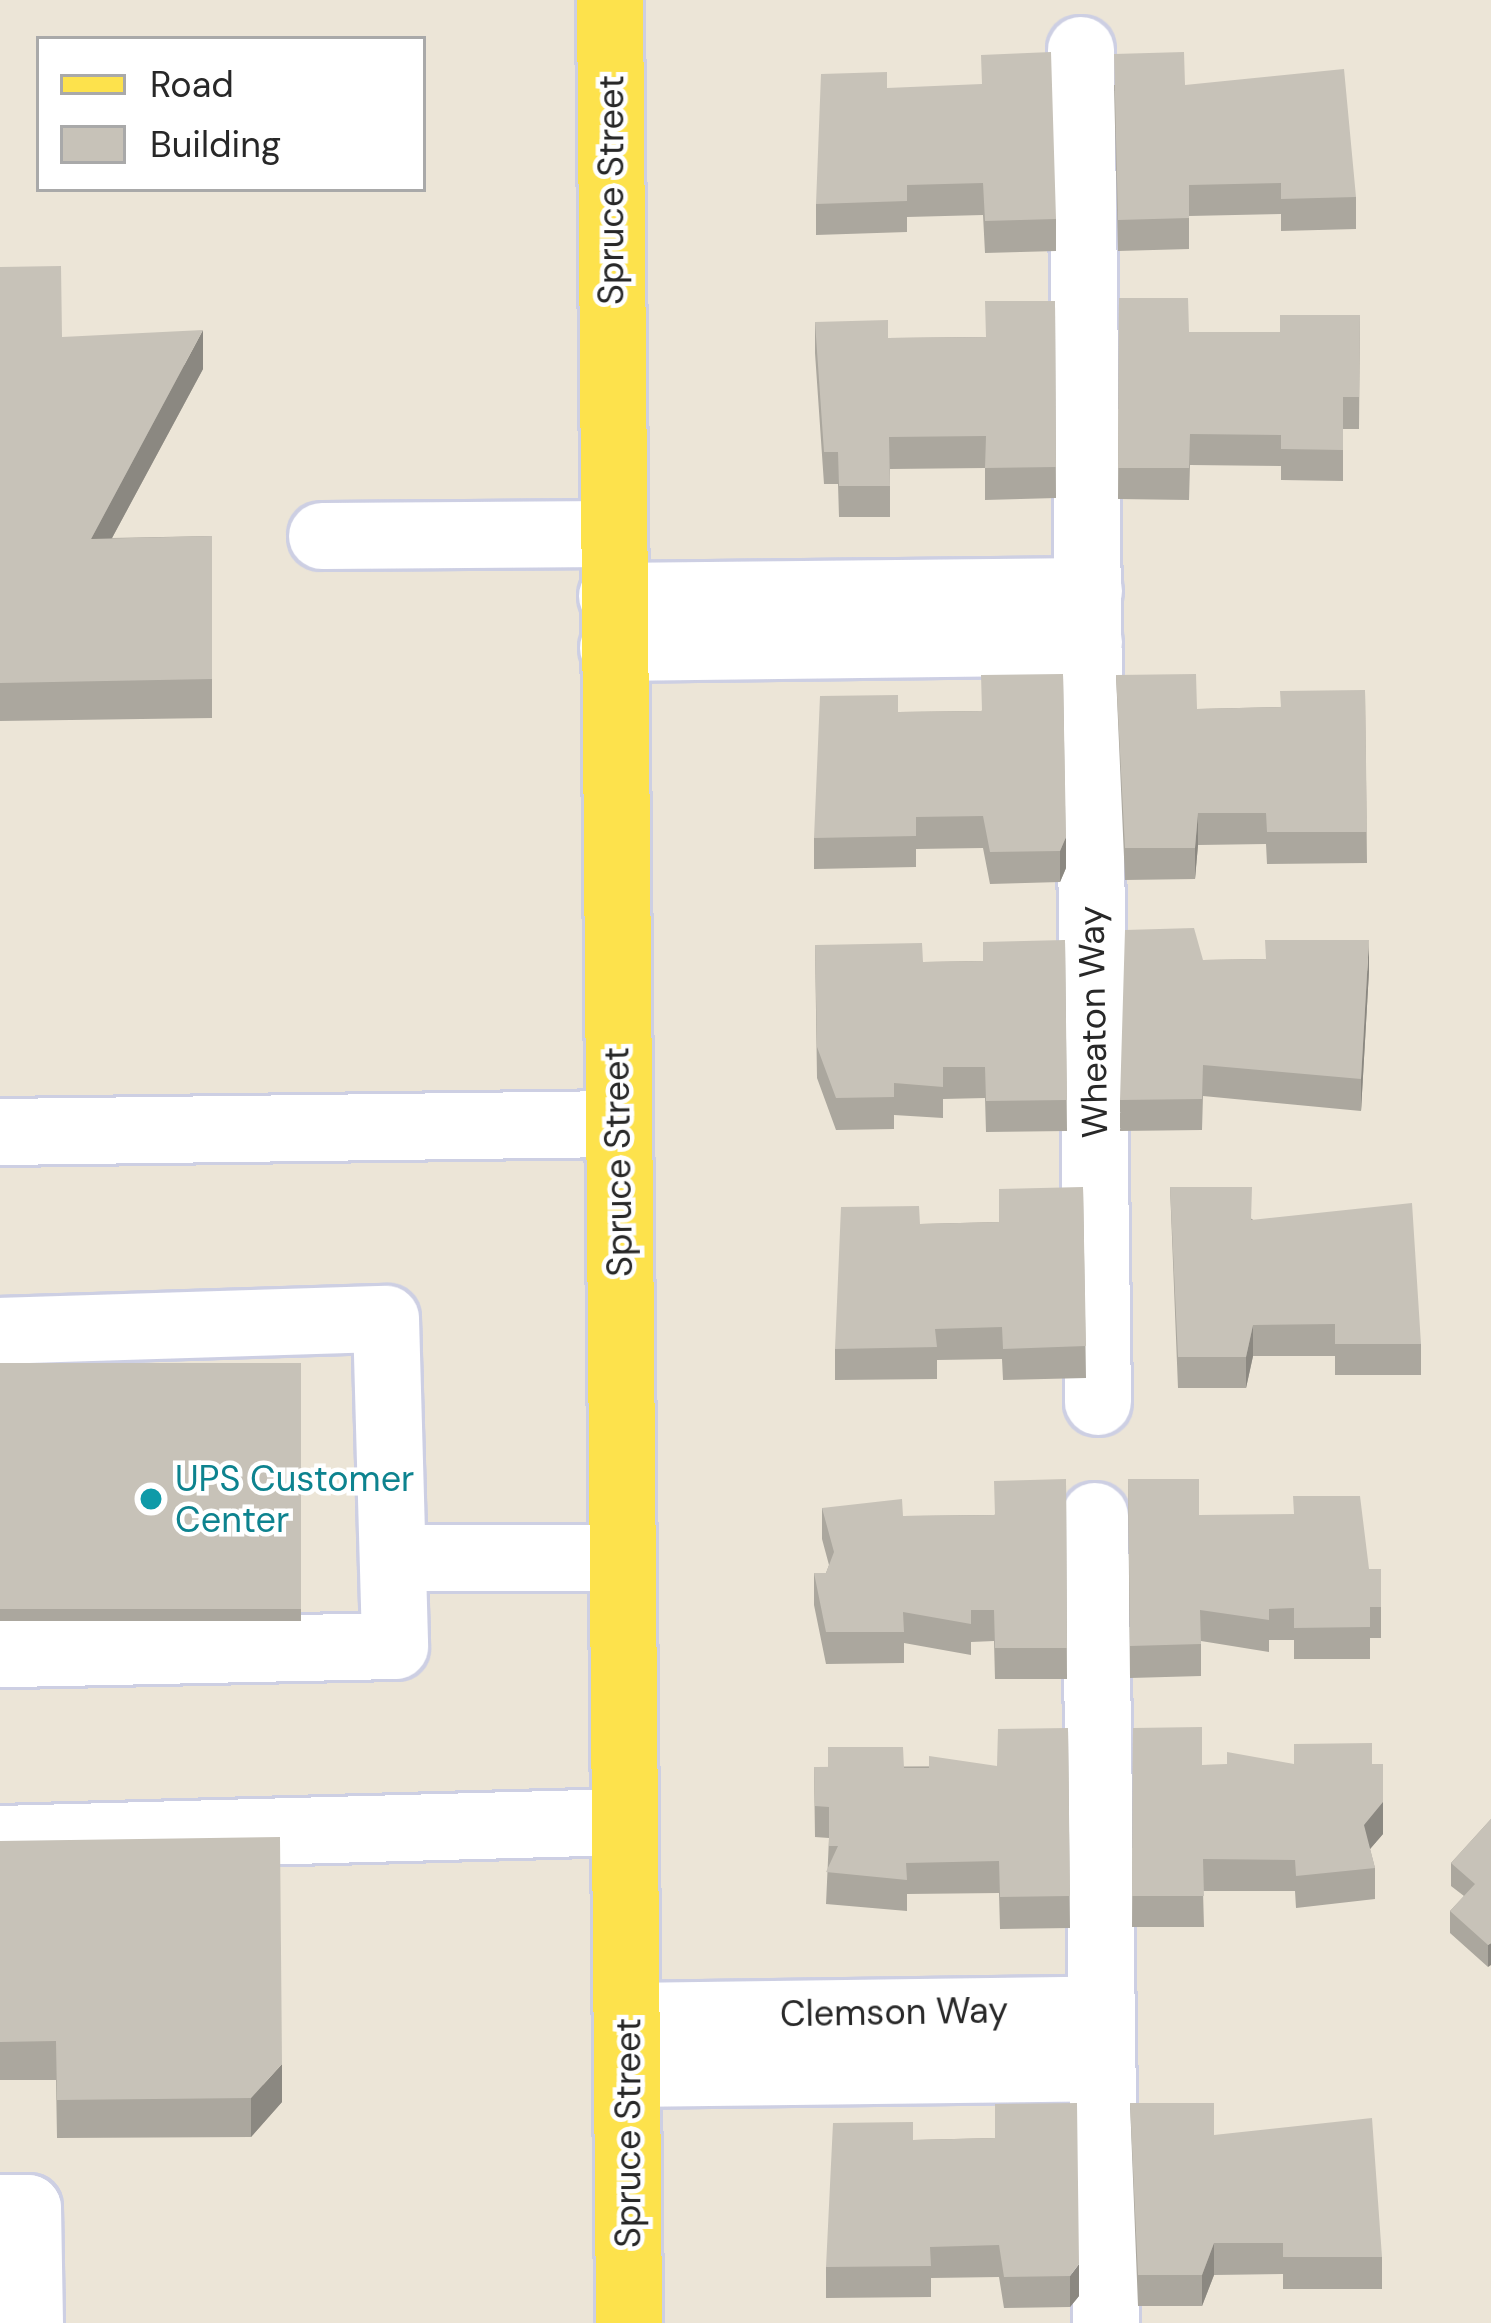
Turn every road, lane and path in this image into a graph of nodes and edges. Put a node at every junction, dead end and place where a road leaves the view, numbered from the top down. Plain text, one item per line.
1 (610, 0) edge
2 (1082, 50) dead end
3 (322, 536) dead end
4 (612, 592) junction
5 (1089, 616) junction
6 (618, 1124) junction
7 (0, 1132) edge
8 (0, 1331) edge
9 (1098, 1402) dead end
10 (1095, 1516) dead end
11 (393, 1558) junction
12 (622, 1558) junction
13 (0, 1654) edge
14 (625, 1822) junction
15 (0, 1839) edge
16 (1101, 2038) junction
17 (627, 2045) junction
18 (0, 2208) edge
19 (30, 2323) edge
20 (629, 2323) edge
21 (1106, 2323) edge

1 - 4 main road, Spruce Street
2 - 5 lane, Wheaton Way
3 - 4 lane
4 - 5 lane
4 - 6 main road, Spruce Street
5 - 9 lane, Wheaton Way
6 - 7 lane
6 - 12 main road, Spruce Street
8 - 11 lane
10 - 16 lane
11 - 12 lane
11 - 13 lane
12 - 14 main road, Spruce Street
14 - 15 lane
14 - 17 main road, Spruce Street
16 - 17 lane, Clemson Way
16 - 21 lane
17 - 20 main road, Spruce Street
18 - 19 lane

